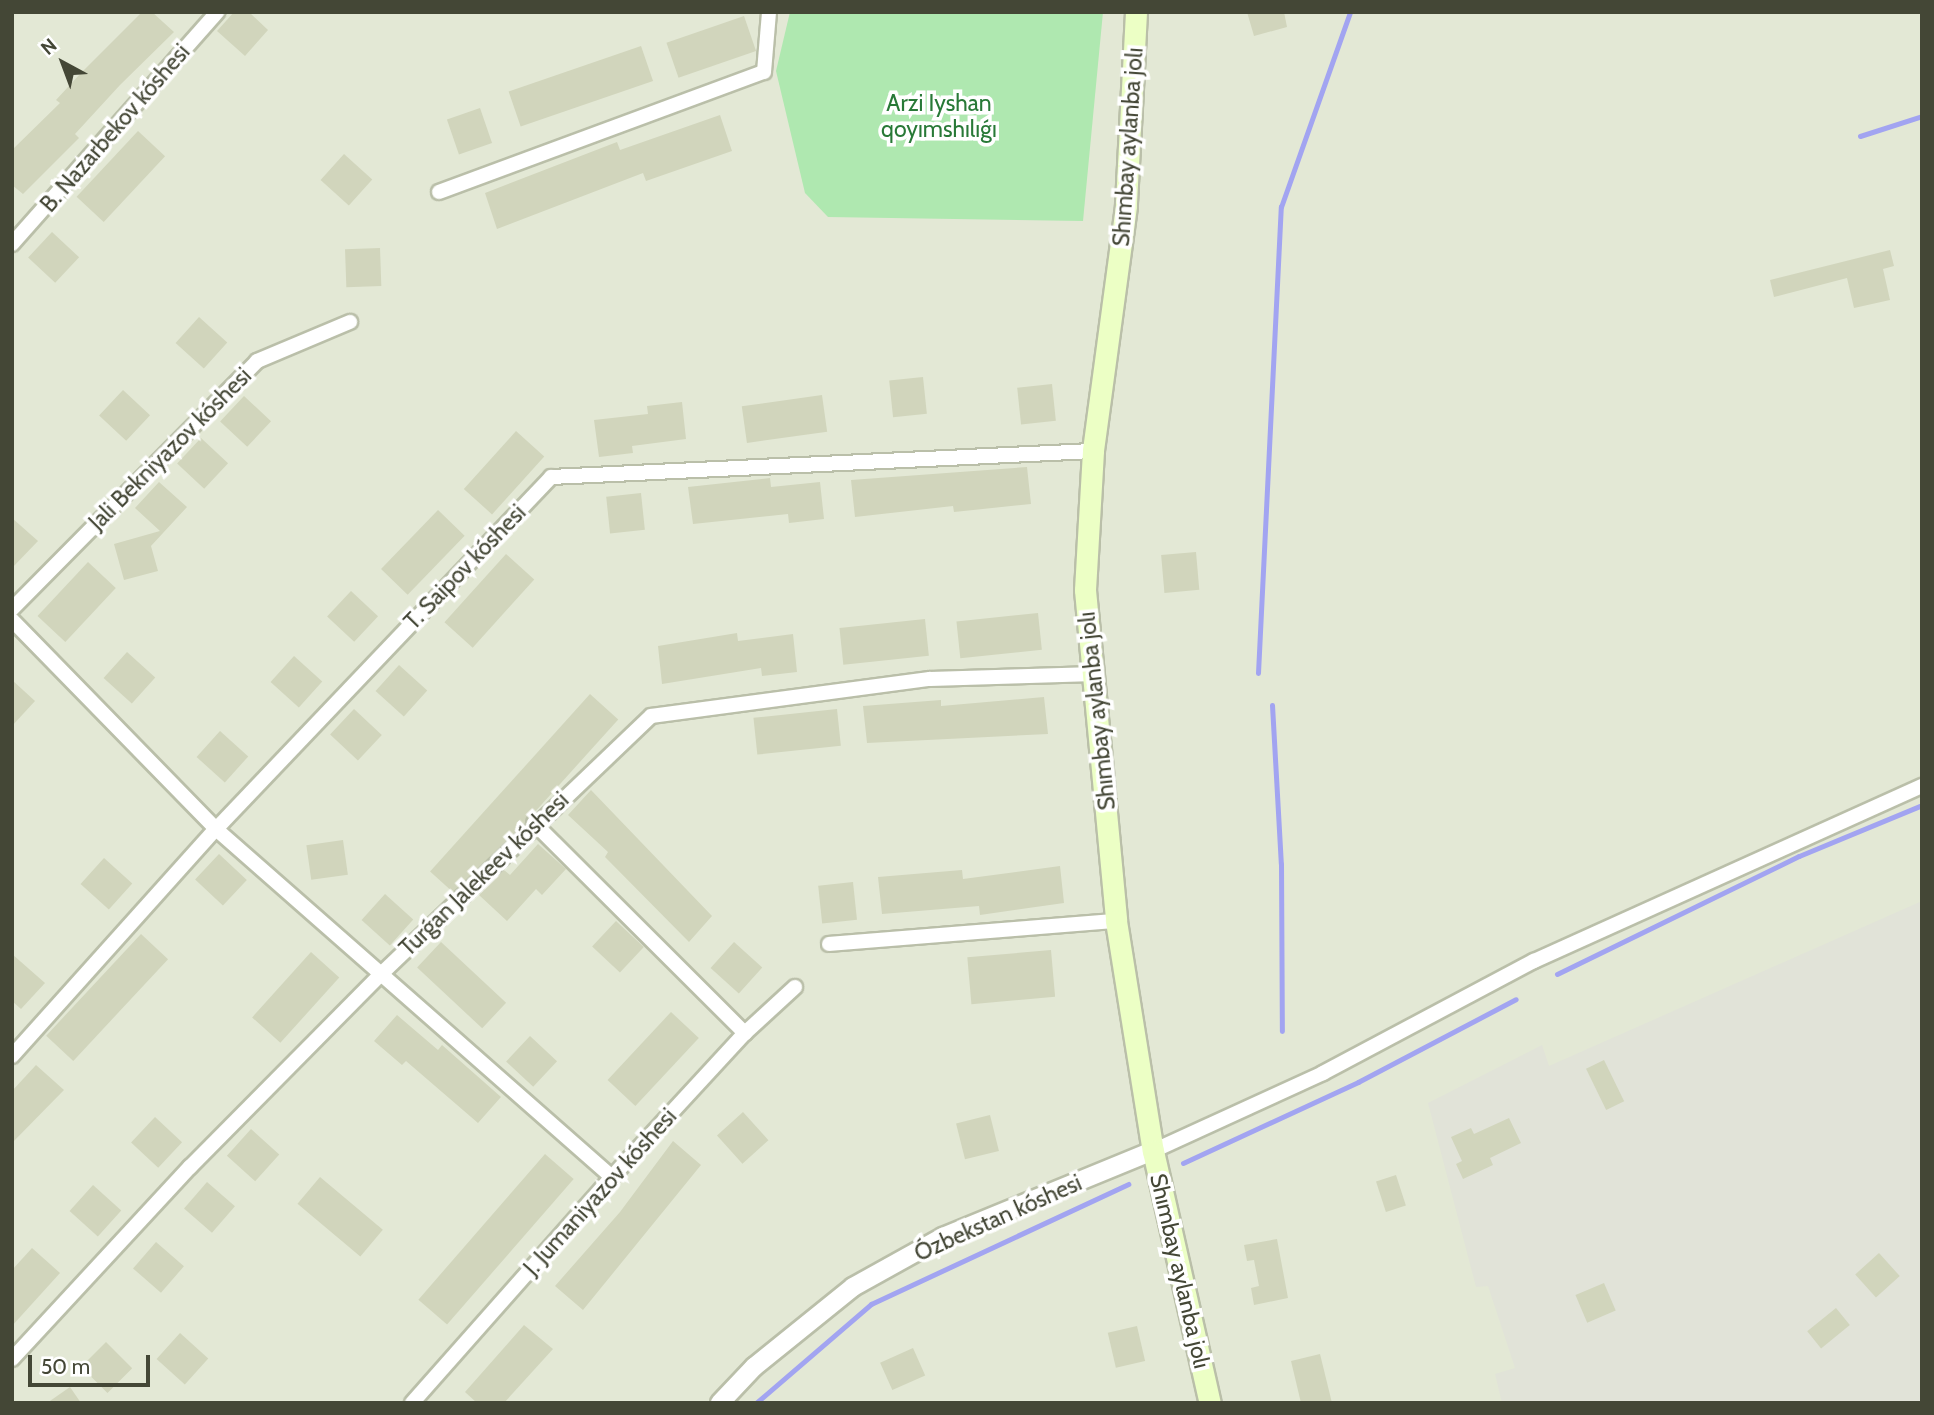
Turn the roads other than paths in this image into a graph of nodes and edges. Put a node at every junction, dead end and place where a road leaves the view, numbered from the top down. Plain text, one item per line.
1 (217, 12) edge
2 (769, 12) edge
3 (1136, 12) edge
4 (439, 192) dead end
5 (12, 244) edge
6 (350, 322) dead end
7 (1093, 451) junction
8 (12, 609) edge
9 (12, 620) edge
10 (1095, 674) junction
11 (1922, 786) edge
12 (534, 823) junction
13 (216, 829) junction
14 (1116, 921) junction
15 (829, 944) dead end
16 (379, 976) junction
17 (795, 987) dead end
18 (744, 1033) junction
19 (12, 1056) edge
20 (1153, 1151) junction
21 (611, 1177) junction
22 (12, 1359) edge
23 (412, 1403) edge
24 (720, 1403) edge
25 (1210, 1403) edge

1 - 5 street, B. Nazarbekov kóshesi
2 - 4 street
3 - 7 main road, Shımbay aylanba jolı
6 - 8 street, Jali Bekniyazov kóshesi
7 - 10 main road, Shımbay aylanba jolı
7 - 13 street, T. Saipov kóshesi
9 - 13 street
10 - 12 street, Turǵan Jalekeev kóshesi
10 - 14 main road, Shımbay aylanba jolı
11 - 20 street
12 - 16 street, Turǵan Jalekeev kóshesi
12 - 18 street
13 - 16 street
13 - 19 street, T. Saipov kóshesi
14 - 15 street
14 - 20 main road, Shımbay aylanba jolı
16 - 21 street
16 - 22 street, Turǵan Jalekeev kóshesi
17 - 18 street, J. Jumaniyazov kóshesi
18 - 21 street, J. Jumaniyazov kóshesi
20 - 24 street, Ózbekstan kóshesi
20 - 25 main road, Shımbay aylanba jolı
21 - 23 street, J. Jumaniyazov kóshesi

